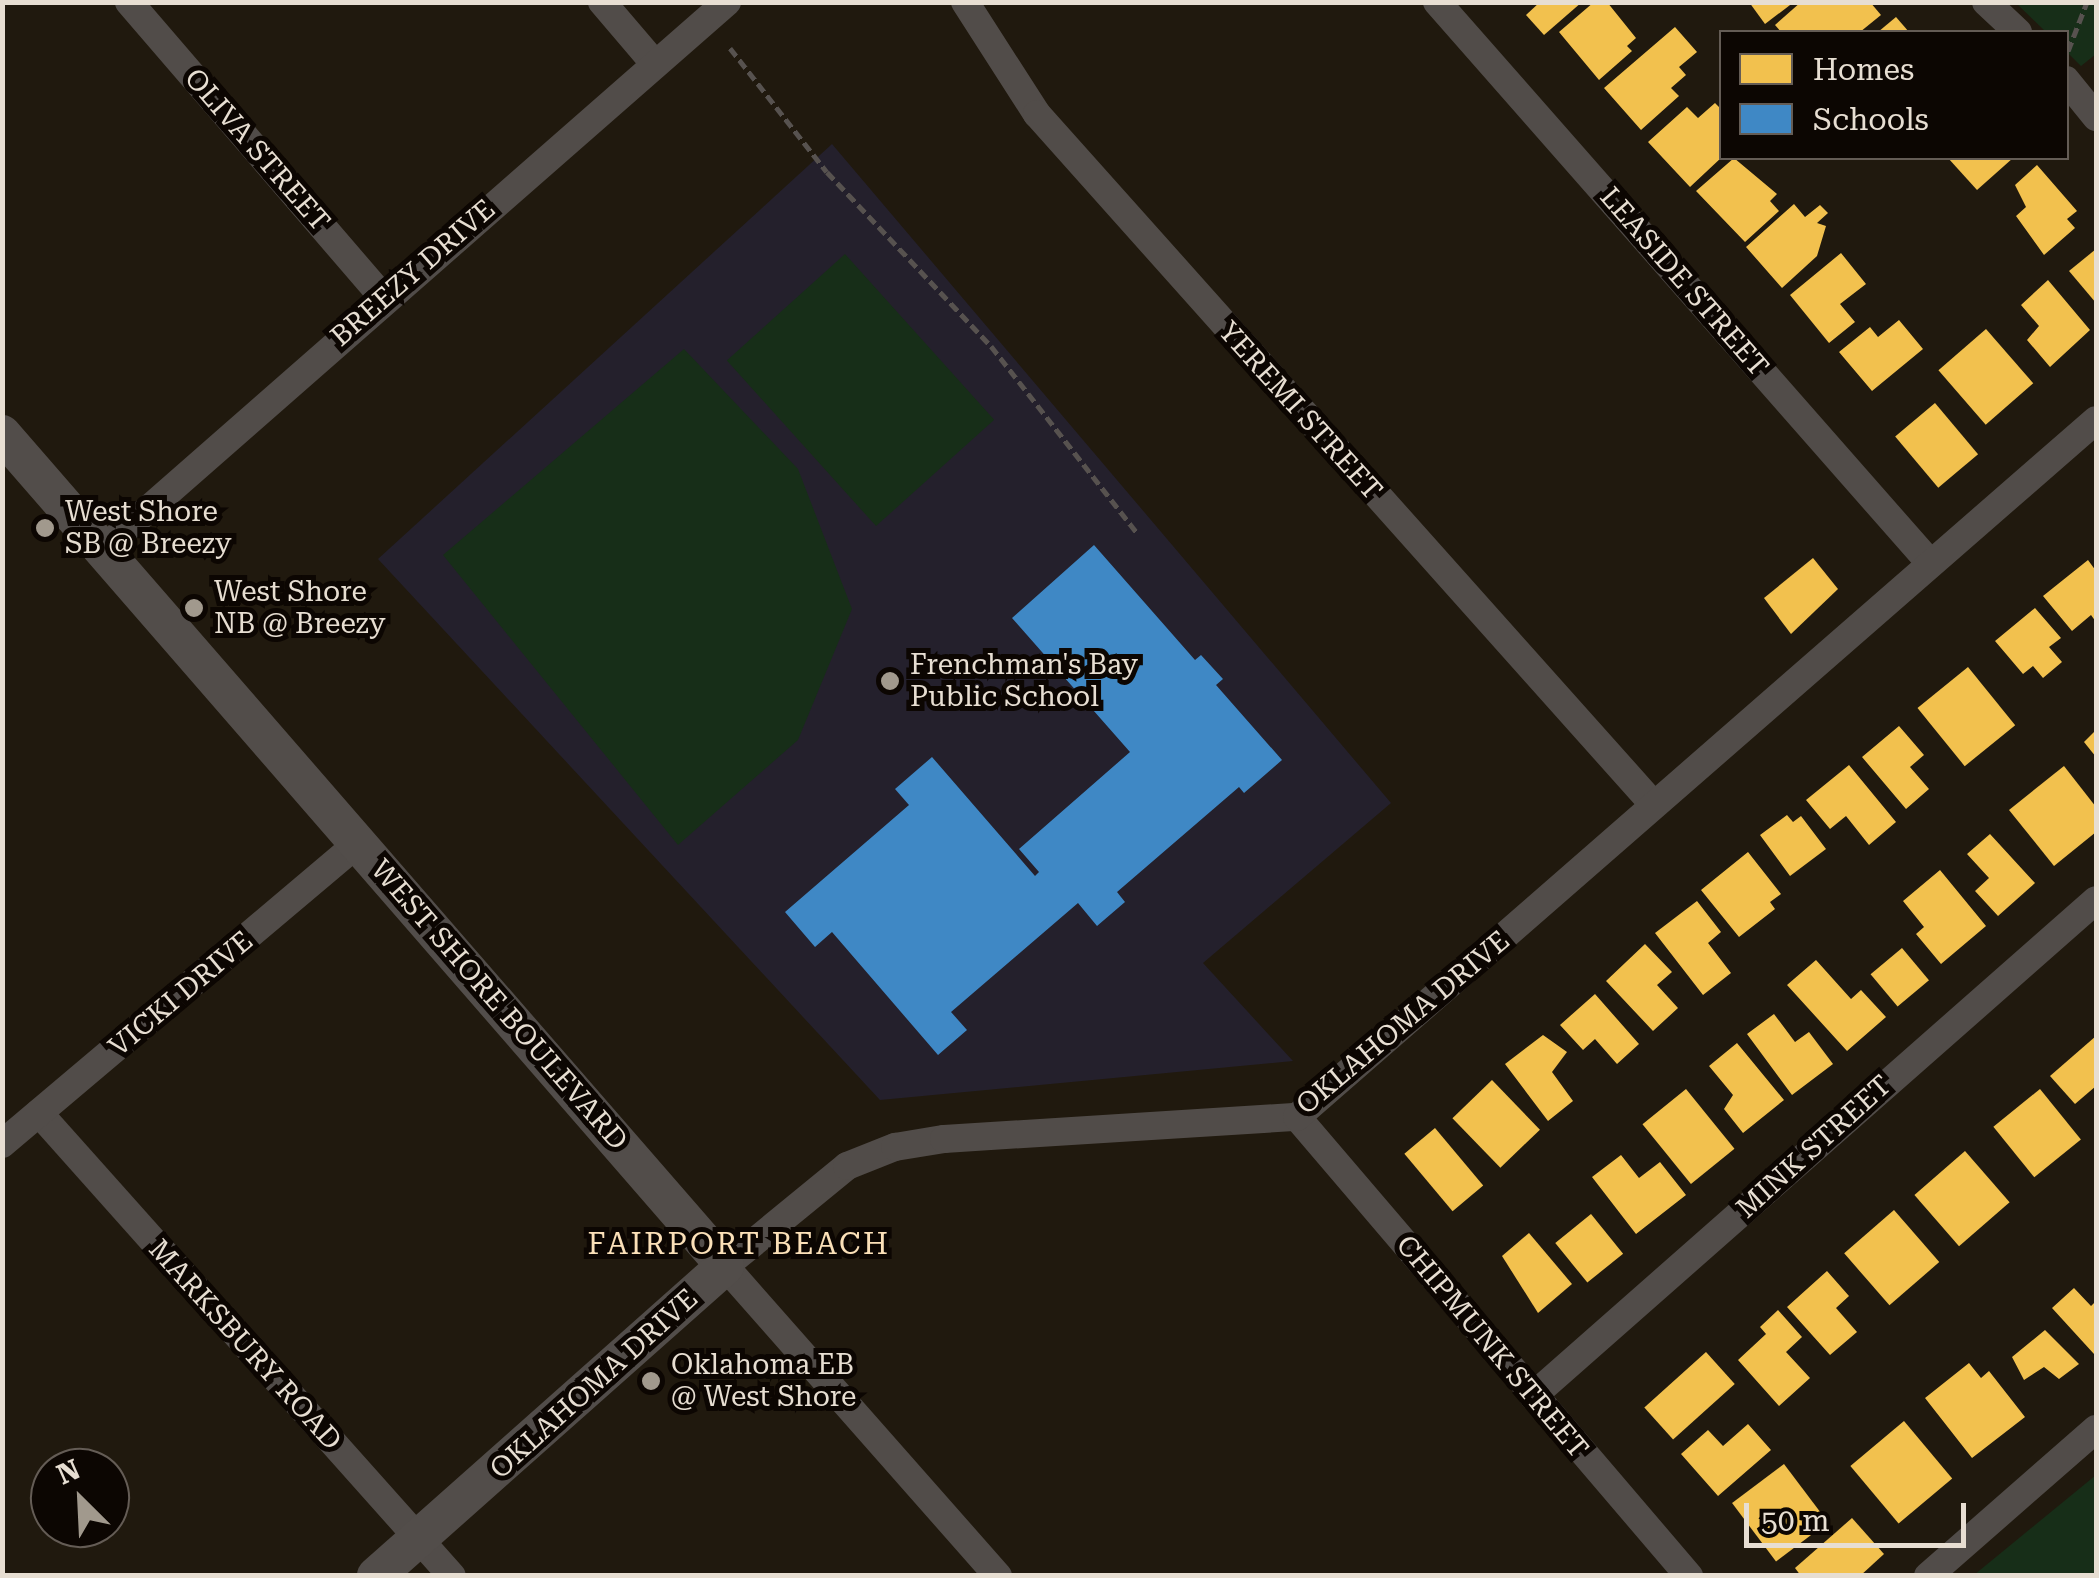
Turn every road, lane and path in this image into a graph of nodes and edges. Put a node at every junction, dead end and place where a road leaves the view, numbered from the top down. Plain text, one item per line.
1 (129, 2) edge
2 (602, 2) edge
3 (727, 2) edge
4 (965, 2) edge
5 (1437, 2) edge
6 (1986, 2) edge
7 (2086, 2) edge
8 (2016, 30) edge
9 (2069, 46) edge
10 (730, 48) dead end
11 (655, 64) junction
12 (2069, 84) edge
13 (2096, 117) edge
14 (384, 298) junction
15 (2096, 420) edge
16 (2, 434) edge
17 (1137, 532) dead end
18 (104, 549) junction
19 (1930, 563) junction
20 (1654, 806) junction
21 (358, 843) junction
22 (2096, 900) edge
23 (38, 1113) junction
24 (1297, 1118) junction
25 (2, 1144) edge
26 (726, 1266) junction
27 (1533, 1396) junction
28 (2096, 1429) edge
29 (420, 1538) junction
30 (376, 1576) edge
31 (452, 1576) edge
32 (998, 1576) edge
33 (1689, 1576) edge
34 (1928, 1576) edge

1 - 14 street, OLIVA STREET
2 - 11 street
3 - 11 street, BREEZY DRIVE
4 - 20 street, YEREMI STREET
5 - 19 street, LEASIDE STREET
6 - 8 street
7 - 9 path
10 - 17 path
11 - 14 street, BREEZY DRIVE
12 - 13 street
14 - 18 street, BREEZY DRIVE
15 - 19 street, OKLAHOMA DRIVE
16 - 18 street, WEST SHORE BOULEVARD
18 - 21 street, WEST SHORE BOULEVARD
19 - 20 street, OKLAHOMA DRIVE
20 - 24 street, OKLAHOMA DRIVE
21 - 23 street, VICKI DRIVE
21 - 26 street, WEST SHORE BOULEVARD
22 - 27 street, MINK STREET
23 - 25 street, VICKI DRIVE
23 - 29 street, MARKSBURY ROAD
24 - 26 street, OKLAHOMA DRIVE
24 - 27 street, CHIPMUNK STREET
26 - 29 street, OKLAHOMA DRIVE
26 - 32 street, WEST SHORE BOULEVARD
27 - 33 street, CHIPMUNK STREET
28 - 34 street
29 - 30 street, OKLAHOMA DRIVE
29 - 31 street, MARKSBURY ROAD

